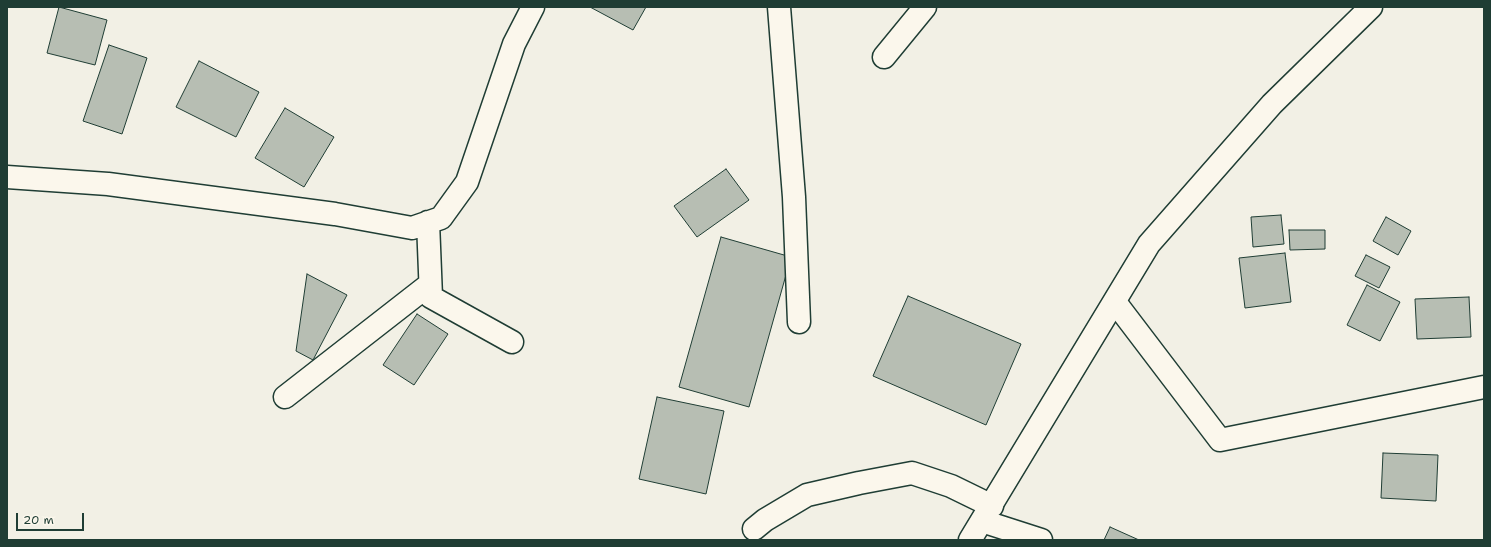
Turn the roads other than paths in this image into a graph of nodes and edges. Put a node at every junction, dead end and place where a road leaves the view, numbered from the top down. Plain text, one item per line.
1 (533, 7) edge
2 (779, 7) edge
3 (925, 7) edge
4 (1371, 7) edge
5 (884, 57) dead end
6 (7, 177) edge
7 (428, 222) junction
8 (430, 284) junction
9 (1115, 302) junction
10 (799, 322) dead end
11 (512, 342) dead end
12 (1484, 387) edge
13 (285, 398) dead end
14 (987, 514) junction
15 (754, 528) dead end
16 (970, 540) edge
17 (1041, 540) edge

1 - 7 street
2 - 10 street
3 - 5 street
4 - 9 street
6 - 7 street
7 - 8 street
8 - 11 street
8 - 13 street
9 - 12 street
9 - 14 street
14 - 15 street
14 - 16 street
14 - 17 street

